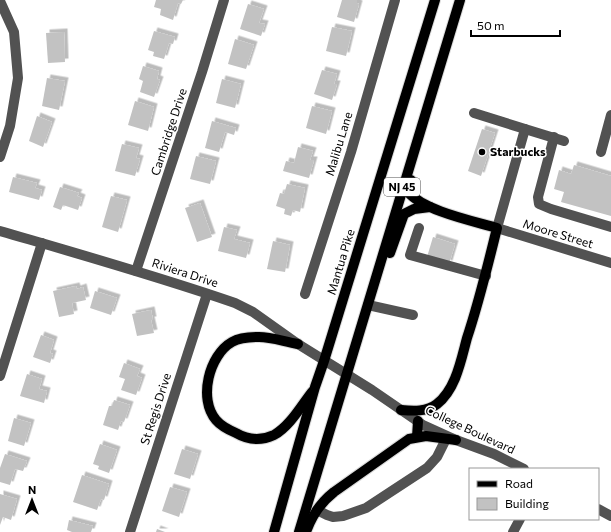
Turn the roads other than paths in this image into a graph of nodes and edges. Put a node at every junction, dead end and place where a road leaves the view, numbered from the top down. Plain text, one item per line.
1 (224, 0) edge
2 (395, 0) edge
3 (435, 0) edge
4 (460, 0) edge
5 (0, 1) edge
6 (429, 100) junction
7 (474, 113) dead end
8 (611, 115) edge
9 (525, 129) junction
10 (554, 138) junction
11 (564, 141) dead end
12 (602, 152) dead end
13 (0, 157) edge
14 (430, 207) junction
15 (611, 227) edge
16 (419, 228) dead end
17 (497, 228) junction
18 (0, 230) edge
19 (42, 243) junction
20 (611, 263) edge
21 (136, 271) junction
22 (486, 276) junction
23 (373, 290) junction
24 (207, 294) junction
25 (305, 294) dead end
26 (368, 305) junction
27 (413, 315) dead end
28 (298, 344) junction
29 (324, 361) junction
30 (346, 374) junction
31 (0, 376) edge
32 (315, 387) junction
33 (402, 410) junction
34 (418, 421) junction
35 (417, 437) junction
36 (451, 439) junction
37 (522, 468) edge
38 (317, 510) junction
39 (599, 510) edge
40 (611, 516) edge
41 (519, 520) edge
42 (130, 532) edge
43 (274, 532) edge
44 (299, 532) edge
45 (306, 532) edge
46 (513, 532) edge

1 - 21 street, Cambridge Drive
2 - 25 street, Malibu Lane
3 - 29 main road, Mantua Pike / NJ 45
4 - 6 main road, NJ 45
5 - 13 street
6 - 14 main road
6 - 23 main road, NJ 45
7 - 9 street
8 - 12 street
9 - 10 street
9 - 17 street
10 - 11 street
10 - 15 street
14 - 17 main road
14 - 23 main road
16 - 22 street
17 - 20 street, Moore Street
17 - 22 main road
18 - 19 street, Riviera Drive
19 - 21 street, Riviera Drive
19 - 31 street
21 - 24 street, Riviera Drive
22 - 33 main road
23 - 26 main road, NJ 45
24 - 28 street, Riviera Drive
24 - 42 street, St Regis Drive
26 - 27 street
26 - 30 main road, NJ 45
28 - 29 street, Riviera Drive
28 - 32 main road
29 - 30 street, Riviera Drive
29 - 32 main road, Mantua Pike / NJ 45
30 - 33 street, College Boulevard
30 - 44 main road, NJ 45
32 - 43 main road, Mantua Pike / NJ 45
33 - 34 street, College Boulevard
34 - 35 main road
34 - 36 street, College Boulevard
35 - 36 main road
35 - 38 main road
36 - 37 street, College Boulevard
36 - 38 street
38 - 45 main road
39 - 40 street
41 - 46 street

